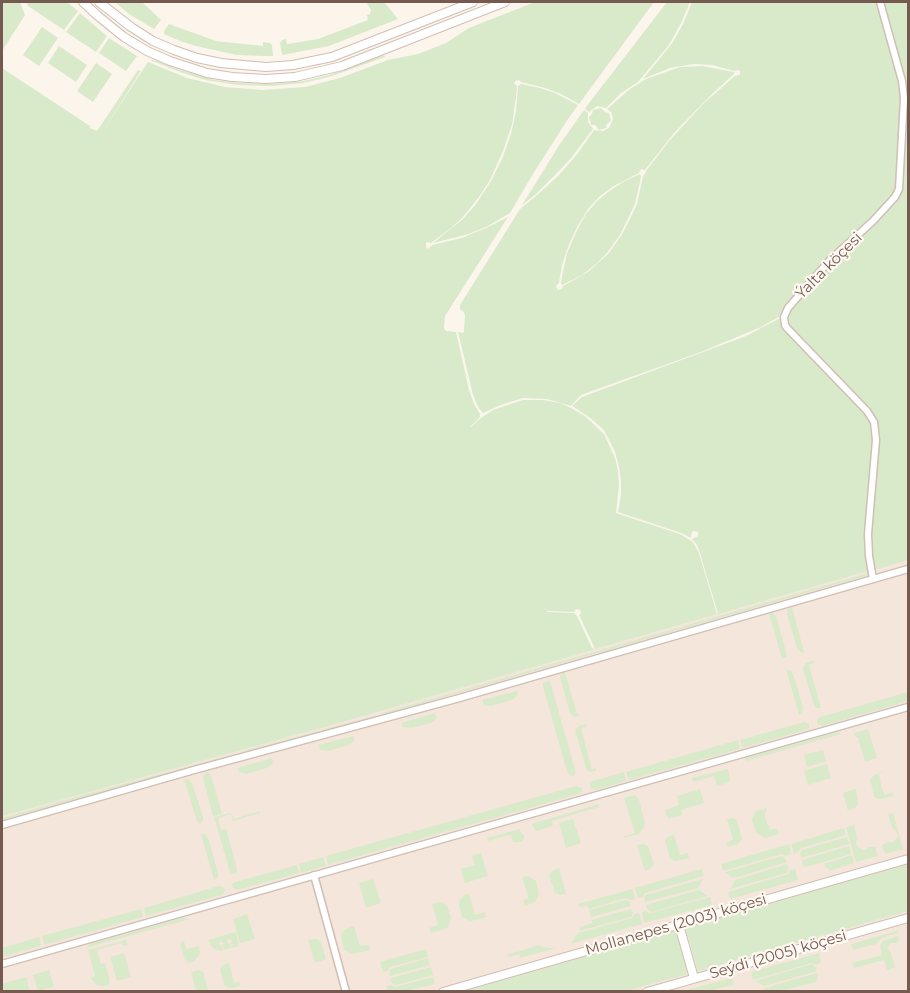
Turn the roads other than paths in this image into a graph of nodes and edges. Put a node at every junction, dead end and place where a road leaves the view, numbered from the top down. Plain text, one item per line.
1 (83, 2) edge
2 (99, 2) edge
3 (473, 2) edge
4 (505, 2) edge
5 (880, 2) edge
6 (447, 11) junction
7 (451, 23) junction
8 (153, 41) junction
9 (147, 51) junction
10 (279, 66) junction
11 (279, 78) junction
12 (909, 568) edge
13 (873, 579) junction
14 (909, 707) edge
15 (2, 825) edge
16 (909, 859) edge
17 (314, 875) junction
18 (909, 918) edge
19 (679, 924) junction
20 (2, 964) edge
21 (694, 978) junction
22 (346, 992) edge
23 (443, 992) edge
24 (647, 992) edge

1 - 9 street
2 - 8 street
3 - 6 street
4 - 7 street
5 - 13 street, Ýalta köçesi
6 - 7 street
6 - 10 street
7 - 11 street
8 - 9 street
8 - 10 street
9 - 11 street
10 - 11 street
12 - 13 street
13 - 15 street
14 - 17 street
16 - 19 street, Mollanepes (2003) köçesi
17 - 20 street
17 - 22 street
18 - 21 street, Seýdi (2005) köçesi
19 - 21 street
19 - 23 street, Mollanepes (2003) köçesi
21 - 24 street, Seýdi (2005) köçesi

